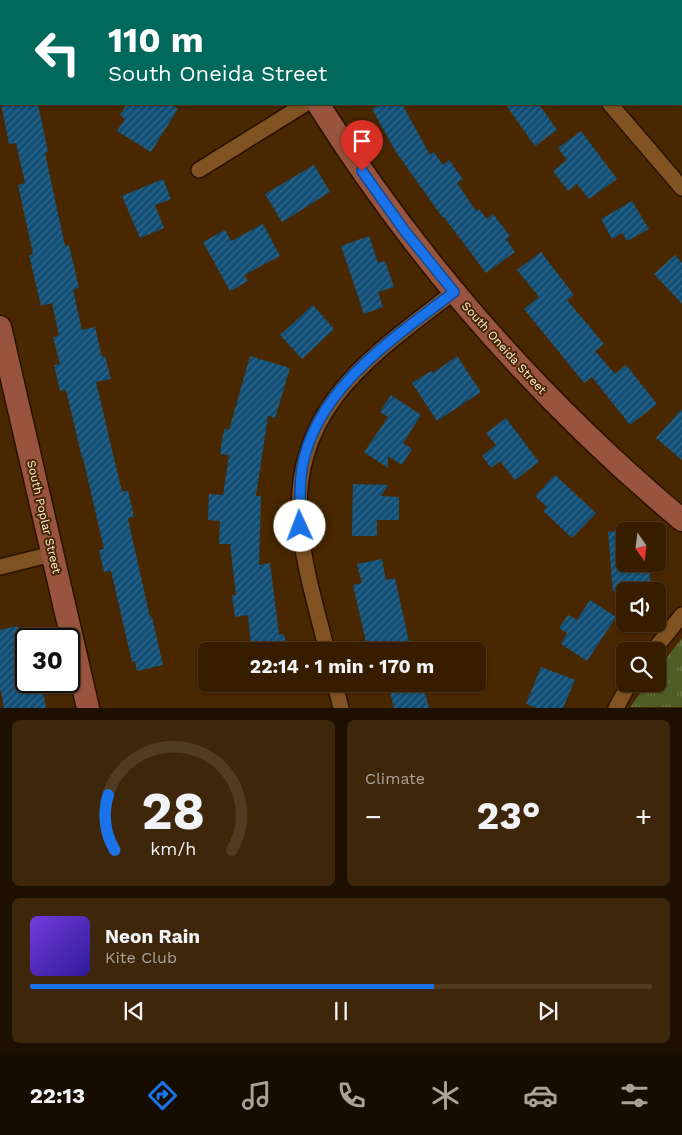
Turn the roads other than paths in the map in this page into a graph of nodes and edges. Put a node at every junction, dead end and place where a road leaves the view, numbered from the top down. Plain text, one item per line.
1 (303, 105) edge
2 (319, 105) edge
3 (611, 105) edge
4 (199, 170) dead end
5 (682, 188) edge
6 (454, 292) junction
7 (0, 327) edge
8 (682, 520) edge
9 (52, 554) junction
10 (0, 567) edge
11 (682, 616) edge
12 (325, 642) edge
13 (660, 642) edge
14 (338, 692) edge
15 (625, 692) edge
16 (88, 708) edge
17 (341, 708) edge
18 (616, 708) edge

1 - 4 street
2 - 6 street, South Oneida Street
3 - 5 street
6 - 8 street, South Oneida Street
6 - 12 street
7 - 9 street, South Poplar Street
9 - 10 street
9 - 16 street, South Poplar Street
11 - 13 street
14 - 17 street
15 - 18 street

